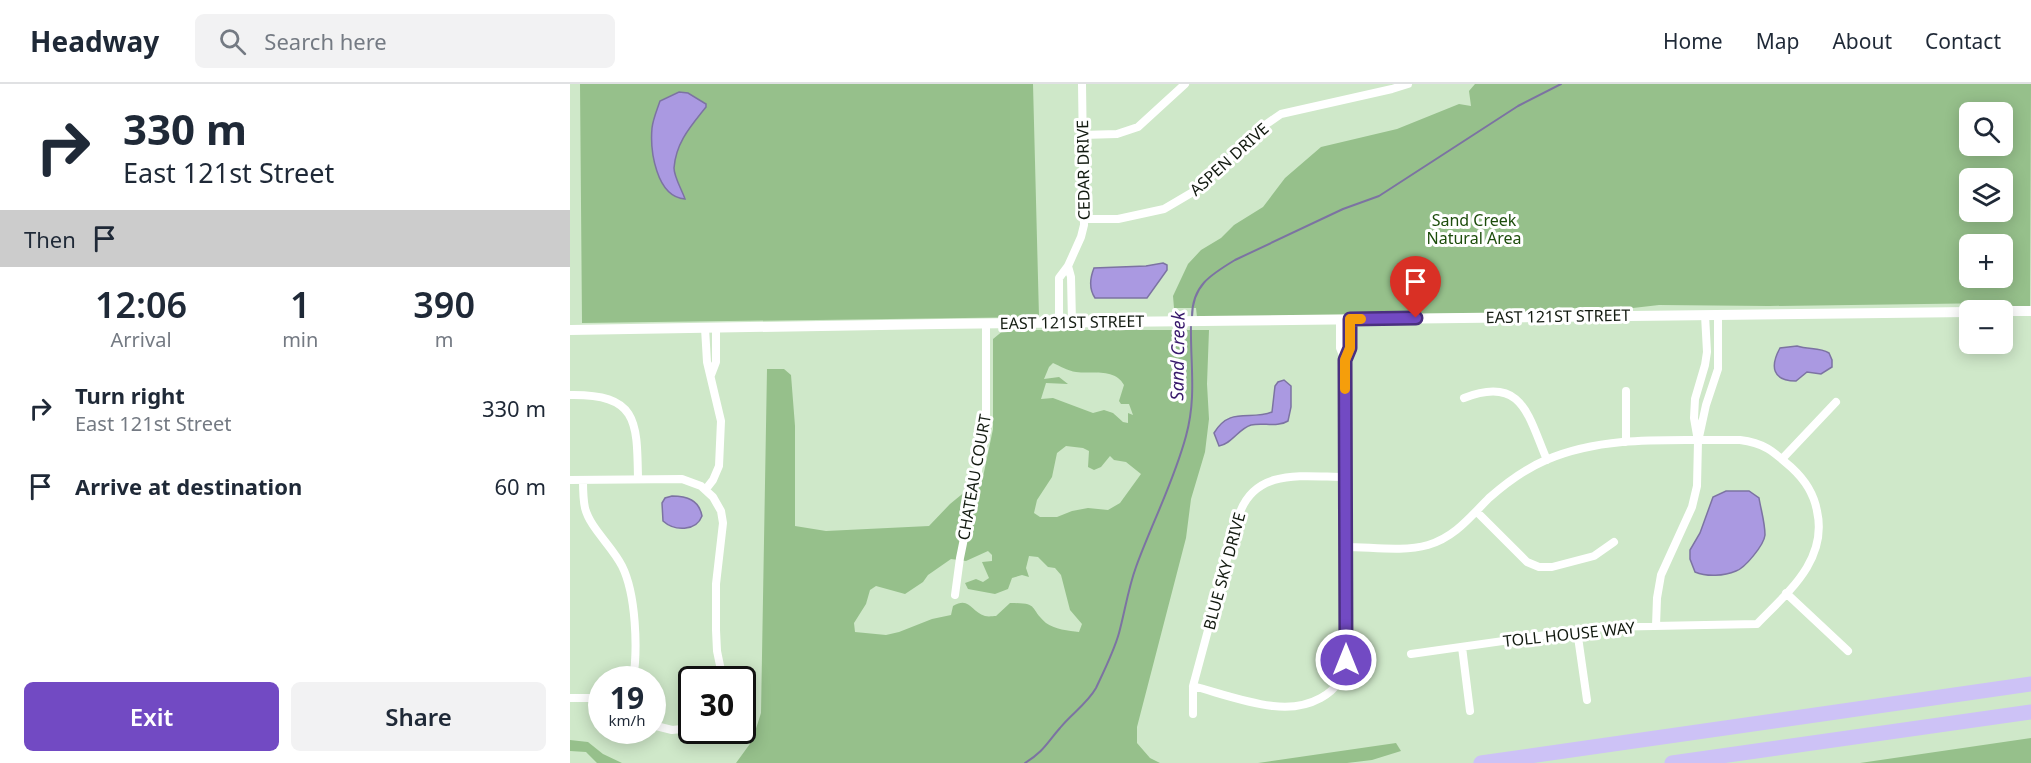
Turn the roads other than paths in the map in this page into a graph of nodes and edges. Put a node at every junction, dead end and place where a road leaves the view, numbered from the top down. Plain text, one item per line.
1 (1082, 84) edge
2 (1185, 84) edge
3 (1408, 84) edge
4 (1082, 135) junction
5 (1084, 219) junction
6 (1068, 266) junction
7 (2013, 311) edge
8 (2031, 311) edge
9 (1959, 312) edge
10 (1705, 315) junction
11 (1718, 315) junction
12 (1345, 319) junction
13 (1059, 322) junction
14 (1072, 322) junction
15 (986, 324) junction
16 (710, 328) junction
17 (570, 330) edge
18 (1626, 391) dead end
19 (570, 395) edge
20 (1464, 398) dead end
21 (1836, 402) dead end
22 (1698, 441) junction
23 (1626, 442) junction
24 (1782, 459) junction
25 (1547, 460) junction
26 (1346, 477) junction
27 (638, 479) junction
28 (570, 480) edge
29 (583, 480) junction
30 (706, 489) junction
31 (1477, 512) junction
32 (1614, 542) dead end
33 (1346, 547) junction
34 (1786, 593) junction
35 (955, 595) dead end
36 (1656, 626) junction
37 (1577, 630) junction
38 (1462, 647) junction
39 (1848, 651) dead end
40 (1411, 654) dead end
41 (633, 666) edge
42 (720, 666) edge
43 (2031, 684) edge
44 (1193, 686) junction
45 (570, 698) edge
46 (588, 698) edge
47 (1587, 700) dead end
48 (1470, 711) dead end
49 (2031, 712) edge
50 (1193, 714) dead end
51 (1481, 763) edge
52 (1672, 763) edge

1 - 4 street, CEDAR DRIVE
2 - 4 street
3 - 5 street, ASPEN DRIVE
4 - 5 street, CEDAR DRIVE
5 - 6 street, CEDAR DRIVE
6 - 13 street, CEDAR DRIVE
6 - 14 street
7 - 8 street
9 - 11 street, EAST 121ST STREET
10 - 11 street, EAST 121ST STREET
10 - 12 street, EAST 121ST STREET
10 - 22 street
11 - 22 street
12 - 14 street, EAST 121ST STREET
12 - 26 street
13 - 14 street, EAST 121ST STREET
13 - 15 street, EAST 121ST STREET
15 - 16 street, EAST 121ST STREET
15 - 35 street, CHATEAU COURT
16 - 17 street, EAST 121ST STREET
16 - 30 street
18 - 23 street
19 - 27 street
20 - 25 street
21 - 24 street
22 - 23 street, TOLL HOUSE WAY
22 - 24 street, TOLL HOUSE WAY
22 - 36 street
23 - 25 street, TOLL HOUSE WAY
24 - 34 street, TOLL HOUSE WAY
25 - 31 street, TOLL HOUSE WAY
26 - 33 street
26 - 44 street, BLUE SKY DRIVE
27 - 29 street
27 - 30 street
28 - 29 street
29 - 41 street
30 - 42 street
31 - 32 street
31 - 33 street, TOLL HOUSE WAY
33 - 44 street
34 - 36 street, TOLL HOUSE WAY
34 - 39 street
36 - 37 street, TOLL HOUSE WAY
37 - 38 street, TOLL HOUSE WAY
37 - 47 street
38 - 40 street, TOLL HOUSE WAY
38 - 48 street
43 - 51 highway
44 - 50 street, BLUE SKY DRIVE
45 - 46 street
49 - 52 highway

